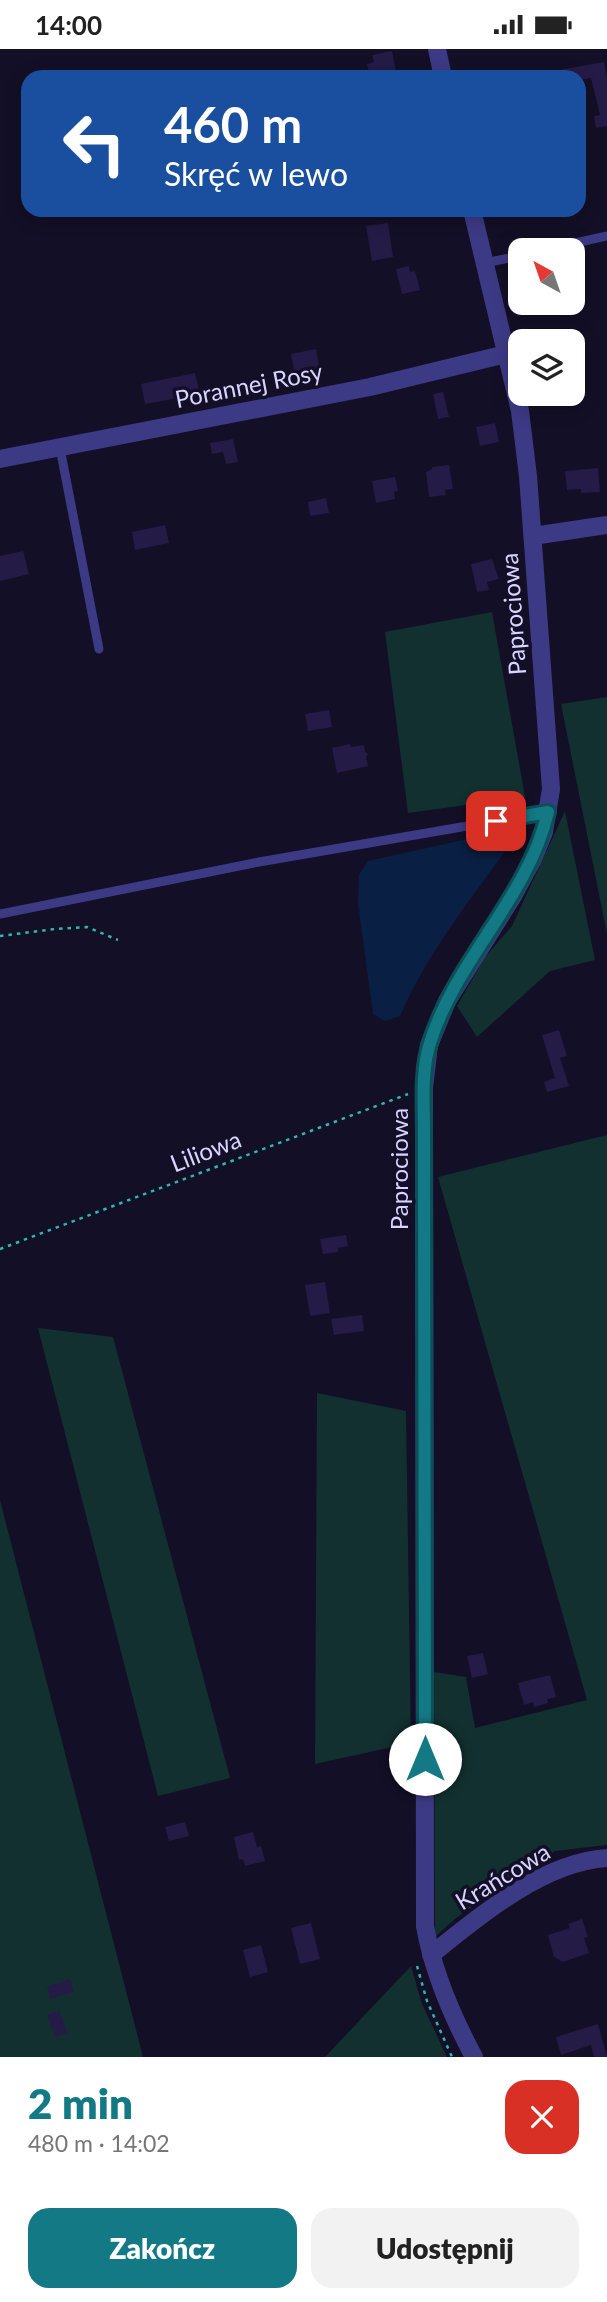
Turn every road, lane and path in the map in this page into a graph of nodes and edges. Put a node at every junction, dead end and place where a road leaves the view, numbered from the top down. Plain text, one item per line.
1 (437, 49) edge
2 (442, 70) edge
3 (474, 217) edge
4 (607, 236) edge
5 (585, 241) edge
6 (508, 259) edge
7 (484, 264) junction
8 (506, 354) junction
9 (60, 448) junction
10 (0, 460) edge
11 (607, 525) edge
12 (533, 536) junction
13 (99, 649) dead end
14 (548, 812) junction
15 (0, 913) edge
16 (0, 936) edge
17 (118, 940) dead end
18 (424, 1088) junction
19 (0, 1249) edge
20 (607, 1858) edge
21 (423, 1957) junction
22 (452, 2057) edge
23 (474, 2057) edge

1 - 2 street
3 - 7 street, Paprociowa
4 - 5 lane
6 - 7 lane
7 - 8 street, Paprociowa
8 - 9 street, Porannej Rosy
8 - 12 street, Paprociowa
9 - 10 street, Porannej Rosy
9 - 13 lane
11 - 12 street
12 - 14 street, Paprociowa
14 - 15 lane
14 - 18 street, Paprociowa
16 - 17 path
18 - 19 path, Liliowa
18 - 21 street, Paprociowa
20 - 21 street, Krańcowa
21 - 22 path
21 - 23 street, Paprociowa

